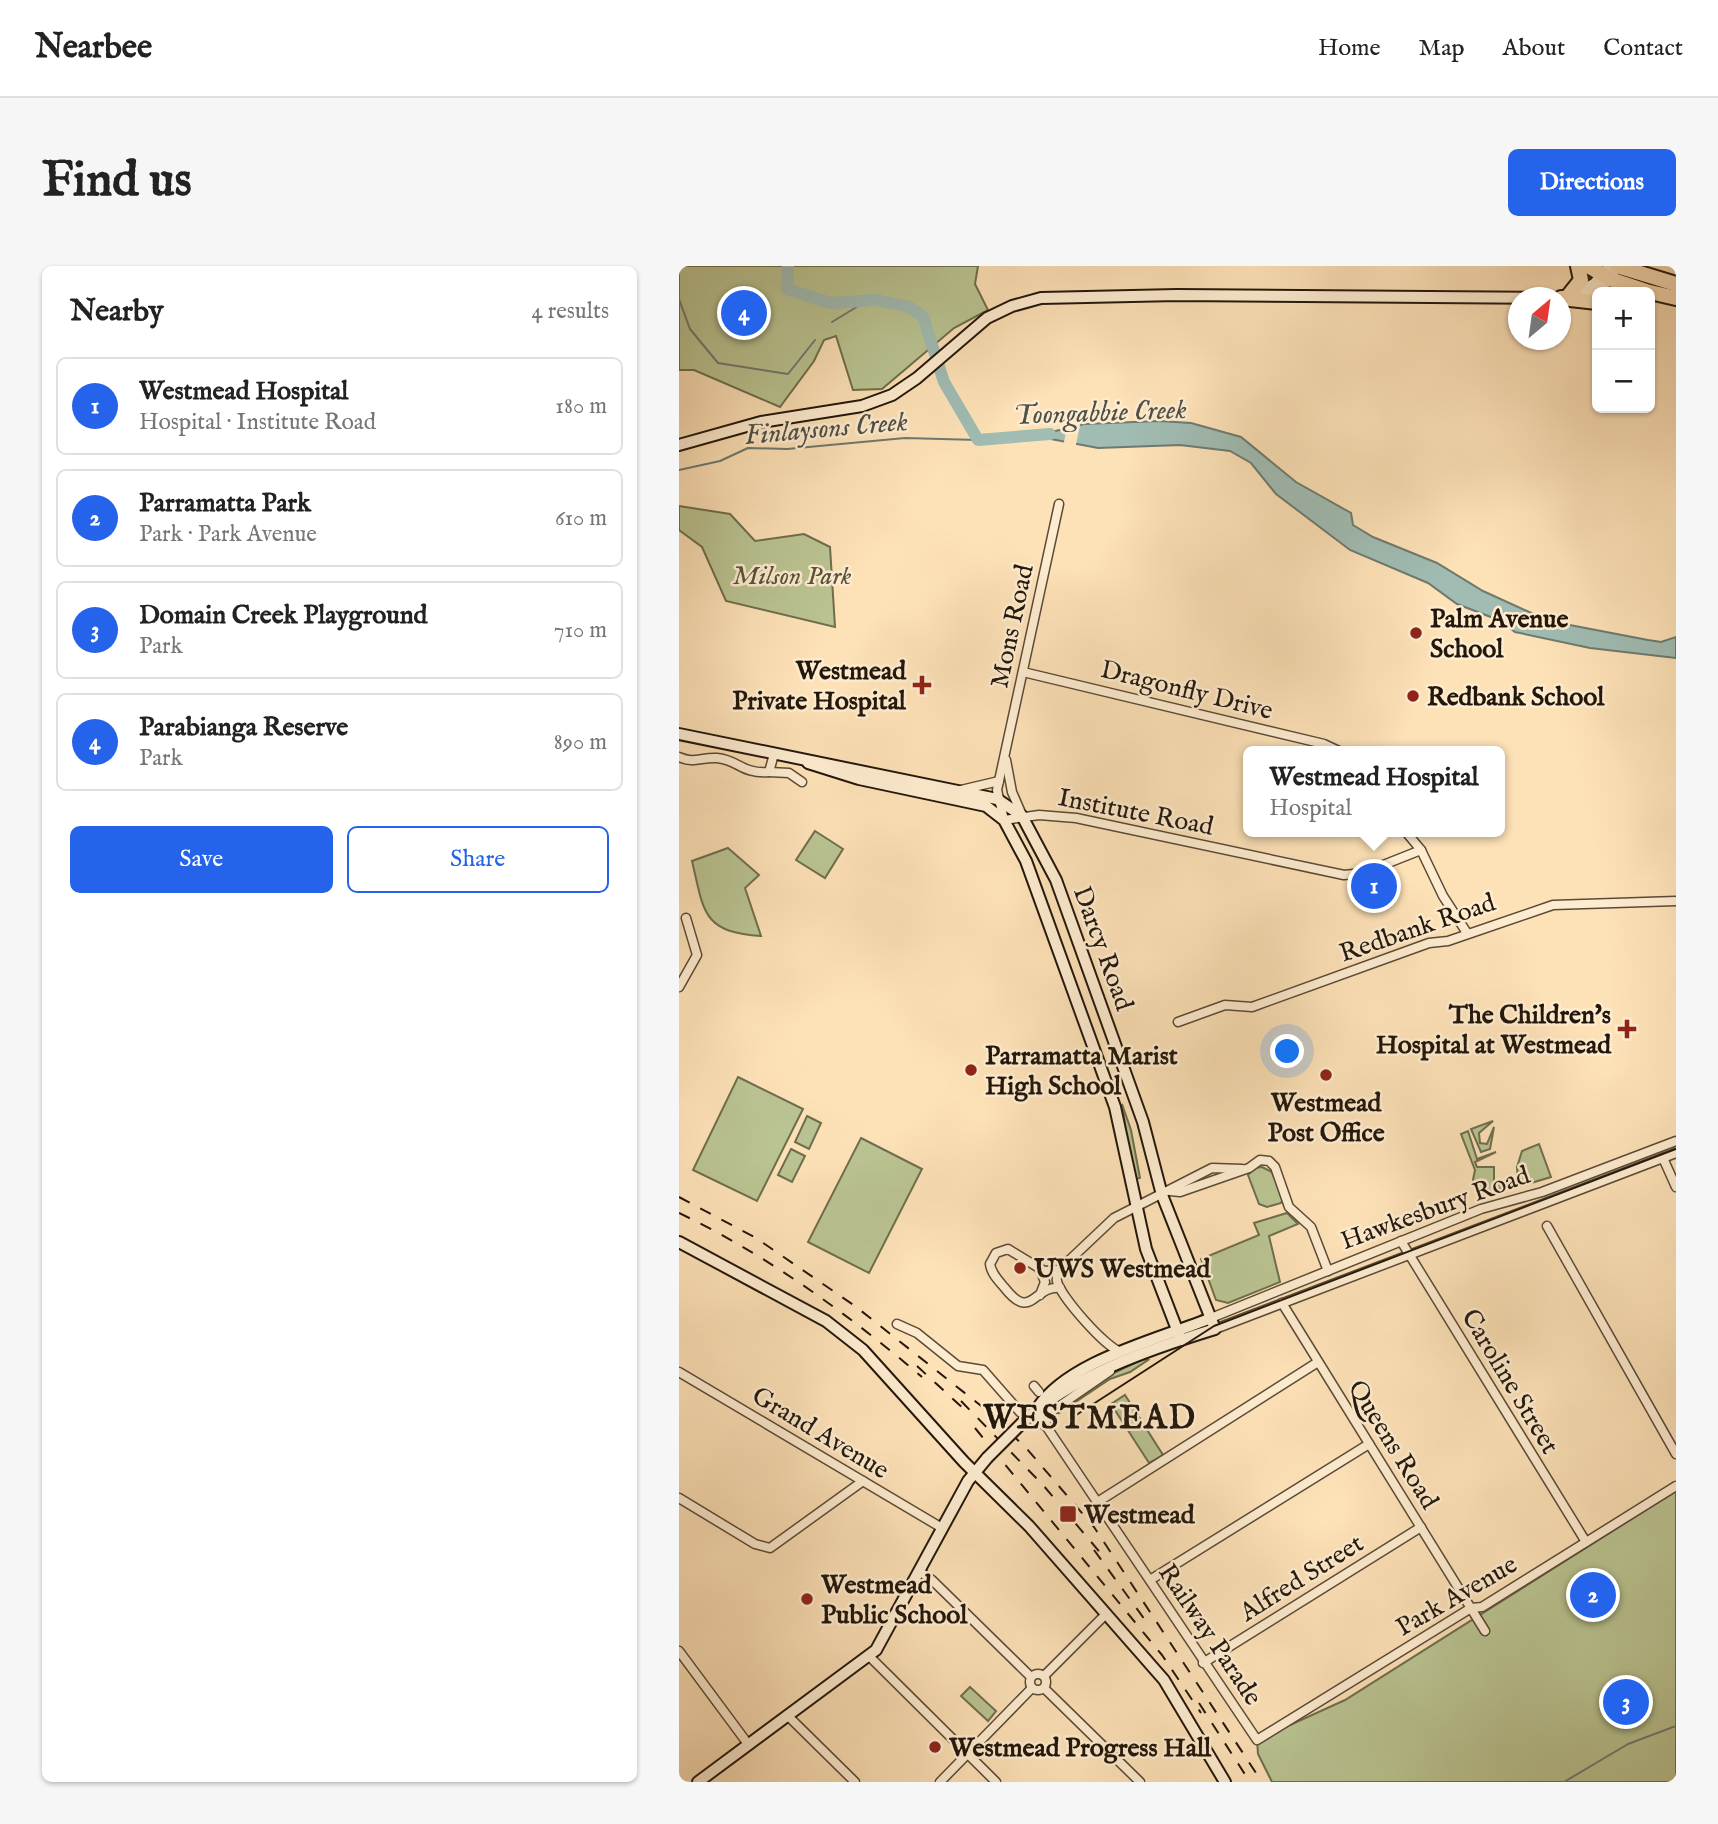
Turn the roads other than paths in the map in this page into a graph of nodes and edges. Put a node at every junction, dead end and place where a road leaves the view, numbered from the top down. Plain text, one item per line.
1 (1578, 266) edge
2 (1588, 266) edge
3 (1612, 270) edge
4 (1676, 284) edge
5 (1641, 287) edge
6 (1571, 289) edge
7 (1571, 294) edge
8 (1655, 294) edge
9 (1508, 297) edge
10 (1571, 298) edge
11 (1676, 300) edge
12 (1592, 301) edge
13 (1655, 302) edge
14 (679, 445) edge
15 (1059, 505) dead end
16 (1023, 672) junction
17 (679, 734) edge
18 (1328, 746) edge
19 (774, 754) junction
20 (679, 757) edge
21 (1005, 757) junction
22 (799, 759) junction
23 (769, 772) junction
24 (885, 775) junction
25 (802, 782) dead end
26 (999, 782) junction
27 (958, 790) junction
28 (922, 793) junction
29 (997, 799) junction
30 (1022, 816) junction
31 (1004, 820) junction
32 (1410, 837) edge
33 (1421, 850) junction
34 (1676, 901) edge
35 (686, 918) dead end
36 (1467, 933) junction
37 (679, 987) edge
38 (1178, 1022) dead end
39 (1676, 1142) edge
40 (1676, 1153) edge
41 (1663, 1158) junction
42 (1676, 1187) edge
43 (1165, 1193) junction
44 (1136, 1207) junction
45 (1548, 1226) dead end
46 (1401, 1241) junction
47 (679, 1242) edge
48 (1410, 1255) junction
49 (1040, 1269) junction
50 (1059, 1270) junction
51 (1328, 1270) junction
52 (1060, 1288) junction
53 (1040, 1295) junction
54 (1282, 1303) junction
55 (1213, 1323) junction
56 (897, 1324) dead end
57 (1179, 1336) junction
58 (1100, 1338) junction
59 (1124, 1352) junction
60 (1097, 1363) junction
61 (1318, 1363) junction
62 (1118, 1365) junction
63 (679, 1372) edge
64 (1036, 1411) junction
65 (1021, 1418) junction
66 (1044, 1425) junction
67 (1369, 1444) junction
68 (1676, 1454) edge
69 (974, 1472) junction
70 (863, 1481) junction
71 (1676, 1486) edge
72 (679, 1498) edge
73 (1096, 1503) junction
74 (1421, 1527) junction
75 (942, 1528) junction
76 (1586, 1542) junction
77 (919, 1571) junction
78 (1150, 1580) junction
79 (1471, 1608) junction
80 (1105, 1615) junction
81 (1485, 1631) dead end
82 (679, 1651) edge
83 (869, 1656) junction
84 (1203, 1663) junction
85 (1044, 1676) junction
86 (1031, 1677) junction
87 (1032, 1688) junction
88 (1044, 1688) junction
89 (787, 1715) junction
90 (1257, 1740) joint
91 (748, 1744) junction
92 (966, 1753) junction
93 (700, 1782) edge
94 (855, 1782) edge
95 (940, 1782) edge
96 (996, 1782) edge
97 (1140, 1782) edge
98 (1225, 1782) edge

1 - 6 highway
2 - 3 highway
3 - 4 highway
3 - 5 highway
3 - 7 street
8 - 11 highway
9 - 14 street
10 - 12 highway
11 - 13 highway
15 - 16 street, Mons Road
16 - 18 street, Dragonfly Drive
16 - 21 street, Mons Road
17 - 19 street, Darcy Road
19 - 22 street, Darcy Road
19 - 23 street
20 - 23 street
21 - 26 street, Mons Road
21 - 30 street, Mons Road
22 - 24 street, Darcy Road
22 - 28 street, Darcy Road
23 - 25 street
24 - 27 street, Darcy Road
24 - 28 street
26 - 27 street
26 - 29 street, Mons Road
27 - 29 street, Darcy Road
28 - 31 street, Darcy Road
29 - 30 street, Darcy Road
29 - 31 street, Mons Road
30 - 31 street, Institute Road
30 - 33 street, Institute Road
30 - 43 street, Darcy Road
31 - 44 street, Darcy Road
32 - 33 street
33 - 36 street
34 - 36 street, Redbank Road
35 - 37 street
36 - 38 street, Redbank Road
39 - 46 street, Hawkesbury Road
40 - 41 street, Hawkesbury Road
41 - 42 street
41 - 48 street, Hawkesbury Road
43 - 44 street
43 - 51 street
43 - 55 street, Darcy Road
44 - 50 street
44 - 57 street, Darcy Road
45 - 68 street
46 - 48 street, Caroline Street
46 - 51 street, Hawkesbury Road
47 - 69 street
48 - 54 street, Hawkesbury Road
48 - 76 street, Caroline Street
49 - 50 street
49 - 53 street
49 - 53 street
50 - 52 street
51 - 55 street, Hawkesbury Road
52 - 53 street
52 - 58 street
54 - 55 street, Hawkesbury Road
54 - 61 street, Queens Road
55 - 57 street, Hawkesbury Road
56 - 65 street
57 - 59 street, Hawkesbury Road
57 - 62 street, Hawkesbury Road
58 - 59 street
58 - 60 street
59 - 60 street, Hawkesbury Road
60 - 64 street, Hawkesbury Road
61 - 67 street, Queens Road
61 - 73 street
62 - 64 street, Hawkesbury Road
62 - 66 street, Hawkesbury Road
63 - 70 street, Grand Avenue
64 - 65 street, Hawkesbury Road
64 - 66 street, Railway Parade
65 - 69 street, Hawkesbury Road, bridge
66 - 73 street, Railway Parade
67 - 74 street, Queens Road
67 - 78 street
69 - 75 street, Hawkesbury Road
69 - 80 street
70 - 72 street
70 - 75 street, Grand Avenue
71 - 76 street, Park Avenue
73 - 78 street, Railway Parade
74 - 79 street, Queens Road
74 - 84 street, Alfred Street
75 - 77 street, Hawkesbury Road
76 - 79 street, Park Avenue
77 - 83 street, Hawkesbury Road
77 - 86 street
78 - 84 street, Railway Parade
79 - 81 street, Queens Road
79 - 90 street, Park Avenue
80 - 85 street
80 - 98 street
82 - 91 street
83 - 89 street, Hawkesbury Road
83 - 92 street
84 - 90 street, Railway Parade
85 - 86 street
85 - 88 street
86 - 87 street
87 - 88 street
87 - 92 street
88 - 97 street
89 - 91 street, Hawkesbury Road
89 - 94 street
91 - 93 street, Hawkesbury Road
92 - 95 street
92 - 96 street

